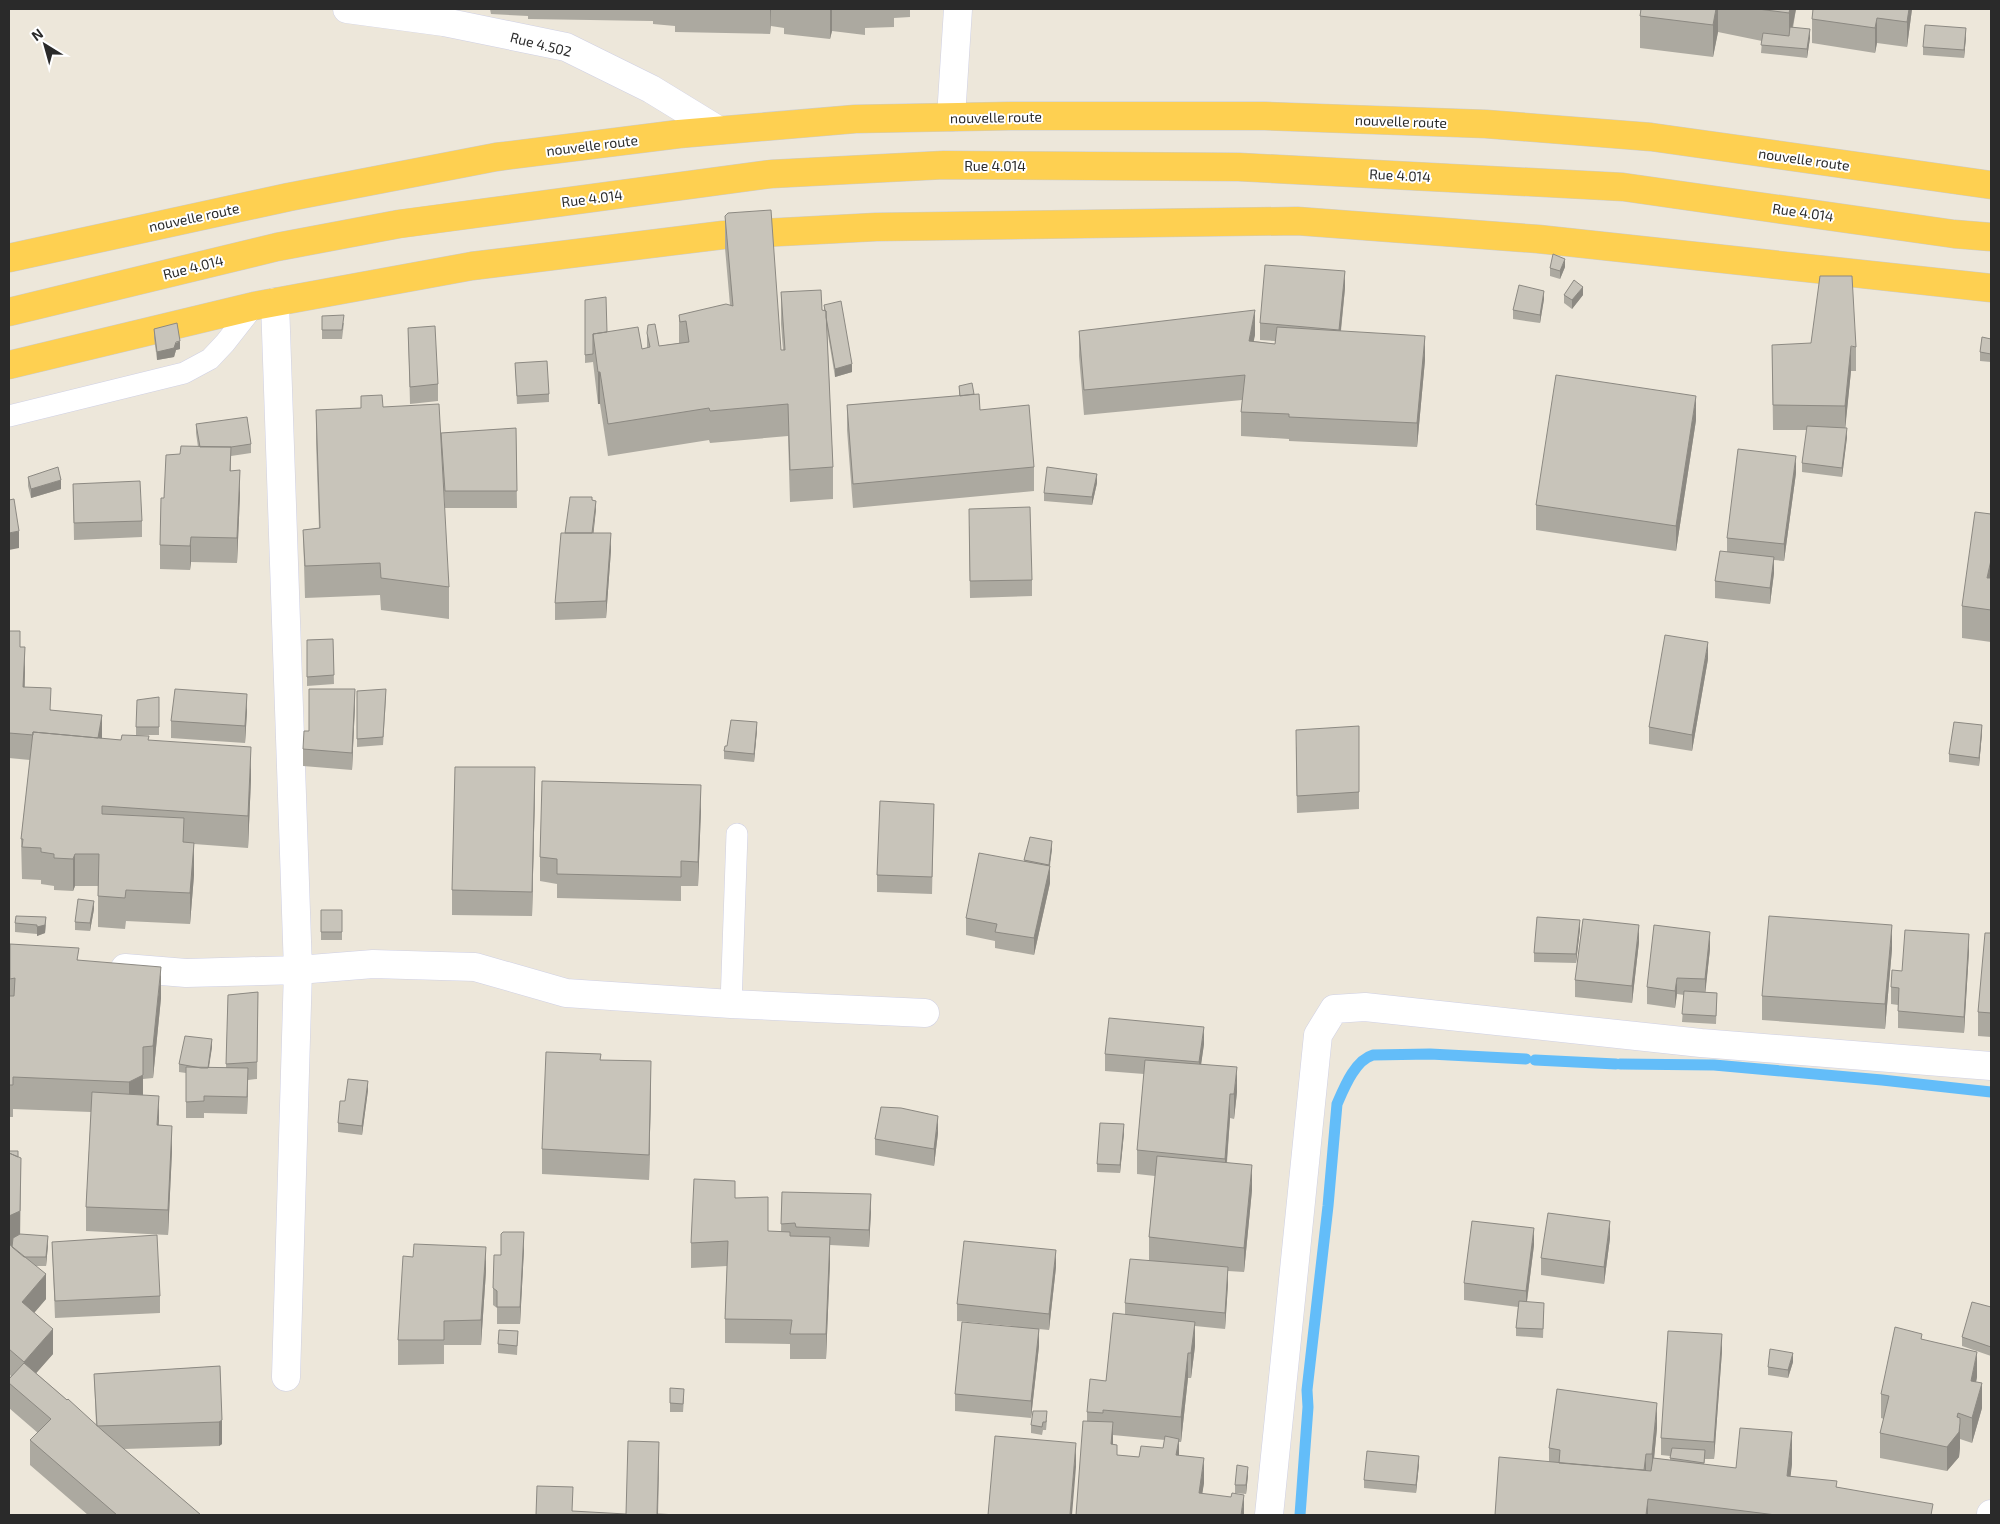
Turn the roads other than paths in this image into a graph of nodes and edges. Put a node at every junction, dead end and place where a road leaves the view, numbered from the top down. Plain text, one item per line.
1 (347, 9) edge
2 (958, 9) edge
3 (444, 16) edge
4 (951, 117) junction
5 (718, 130) junction
6 (1991, 185) edge
7 (1991, 237) edge
8 (9, 258) edge
9 (1991, 288) edge
10 (265, 304) junction
11 (9, 312) edge
12 (9, 364) edge
13 (9, 416) edge
14 (737, 834) dead end
15 (97, 965) edge
16 (298, 970) junction
17 (731, 1004) junction
18 (925, 1013) dead end
19 (1991, 1066) edge
20 (286, 1377) dead end
21 (1268, 1515) edge

1 - 3 street, Rue 4.502
2 - 4 street
3 - 5 street, Rue 4.502
4 - 5 highway, nouvelle route
4 - 6 highway, nouvelle route
5 - 8 highway, nouvelle route
7 - 11 highway, Rue 4.014
9 - 10 highway
10 - 12 highway
10 - 13 lane
10 - 16 street
14 - 17 lane
15 - 16 street
16 - 17 street
16 - 20 street
17 - 18 street
19 - 21 street

